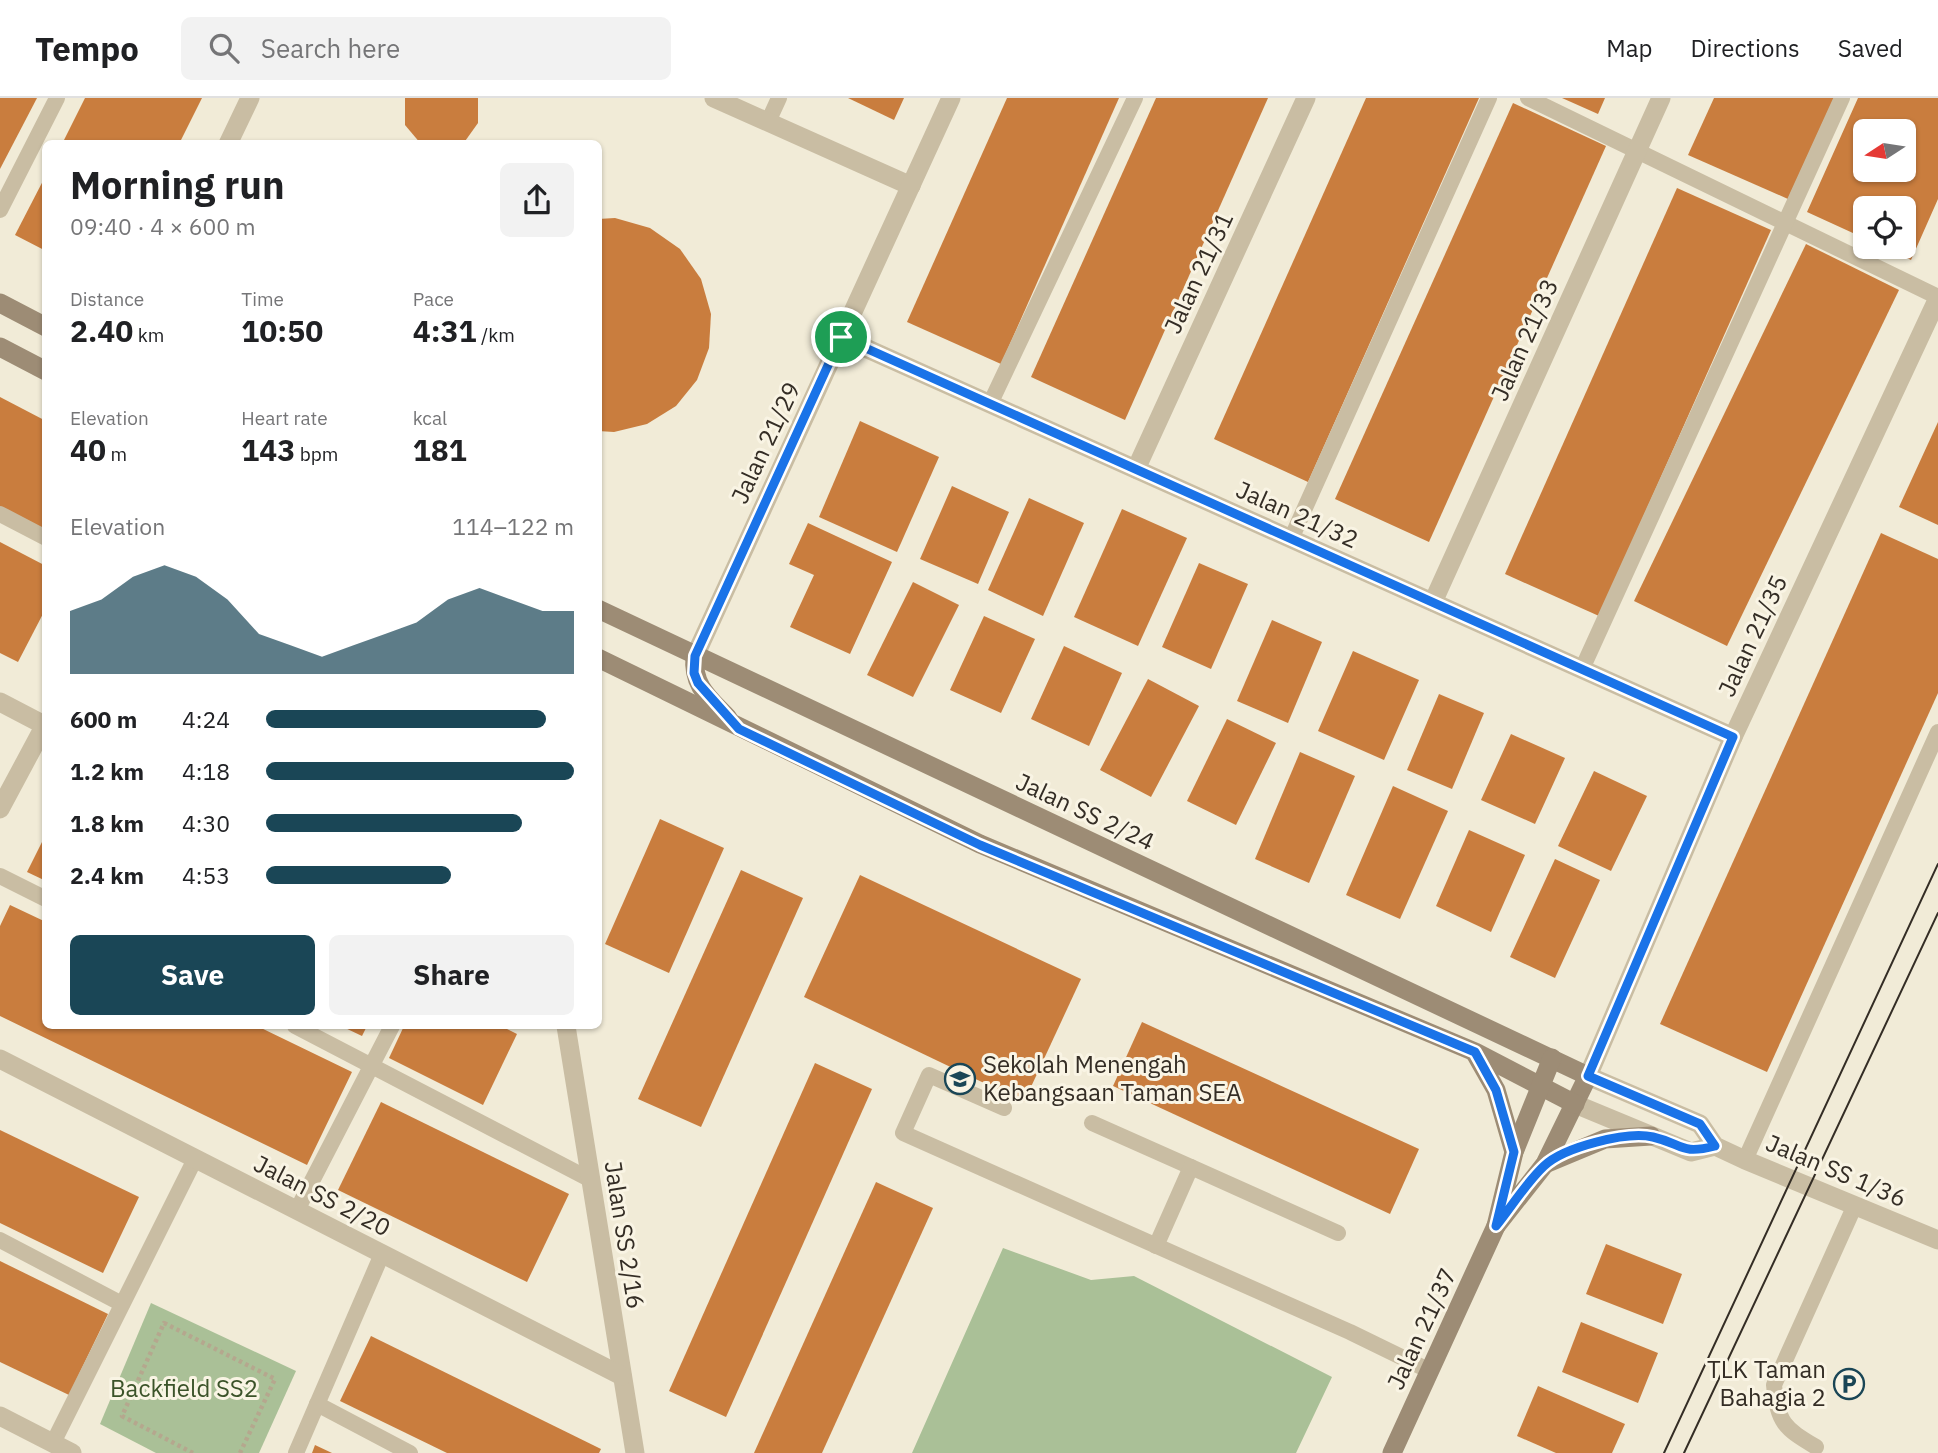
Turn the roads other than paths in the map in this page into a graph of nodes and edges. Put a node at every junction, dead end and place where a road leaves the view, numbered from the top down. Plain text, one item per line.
1 (57, 98) edge
2 (250, 98) edge
3 (714, 98) edge
4 (779, 98) edge
5 (951, 98) edge
6 (1135, 98) edge
7 (1306, 98) edge
8 (1489, 98) edge
9 (1528, 98) edge
10 (1661, 98) edge
11 (1842, 98) edge
12 (768, 122) junction
13 (230, 140) edge
14 (1638, 150) junction
15 (911, 186) junction
16 (0, 210) edge
17 (1785, 220) junction
18 (1938, 298) edge
19 (0, 303) edge
20 (42, 325) edge
21 (841, 337) junction
22 (0, 347) edge
23 (42, 369) edge
24 (990, 404) junction
25 (1136, 469) junction
26 (0, 514) edge
27 (42, 536) edge
28 (1291, 539) junction
29 (1433, 602) junction
30 (602, 611) edge
31 (695, 656) junction
32 (602, 660) edge
33 (1582, 669) junction
34 (0, 702) edge
35 (42, 723) edge
36 (739, 729) junction
37 (42, 730) edge
38 (1938, 732) edge
39 (1733, 737) junction
40 (0, 809) edge
41 (0, 876) edge
42 (42, 897) edge
43 (301, 1029) edge
44 (390, 1029) edge
45 (566, 1029) edge
46 (1475, 1052) junction
47 (1552, 1058) junction
48 (0, 1059) edge
49 (371, 1064) junction
50 (1588, 1076) junction
51 (1540, 1086) junction
52 (1575, 1104) junction
53 (1004, 1108) dead end
54 (1092, 1124) dead end
55 (1651, 1136) junction
56 (1715, 1146) junction
57 (1514, 1152) junction
58 (195, 1159) junction
59 (1745, 1160) junction
60 (1545, 1164) junction
61 (1191, 1167) junction
62 (591, 1180) junction
63 (1855, 1205) junction
64 (297, 1210) junction
65 (1496, 1226) junction
66 (1338, 1233) dead end
67 (0, 1240) edge
68 (1938, 1240) edge
69 (1156, 1246) junction
70 (383, 1254) junction
71 (122, 1304) junction
72 (1430, 1371) junction
73 (622, 1376) junction
74 (317, 1404) junction
75 (0, 1416) edge
76 (53, 1443) junction
77 (1816, 1447) dead end
78 (72, 1453) edge
79 (296, 1453) edge
80 (410, 1453) edge
81 (635, 1453) edge
82 (1392, 1453) edge

1 - 16 lane
2 - 13 street
3 - 12 street
4 - 12 lane
5 - 15 street, Jalan 21/29
6 - 24 lane
7 - 25 street, Jalan 21/31
8 - 28 lane
9 - 14 lane
10 - 14 street, Jalan 21/33
11 - 17 lane
12 - 15 street
14 - 17 lane
14 - 29 street, Jalan 21/33
15 - 21 street, Jalan 21/29
17 - 18 lane
17 - 33 lane
18 - 39 street, Jalan 21/35
19 - 20 main road
21 - 24 street, Jalan 21/32
21 - 31 street, Jalan 21/29
22 - 23 main road
24 - 25 street, Jalan 21/32
25 - 28 street, Jalan 21/32
26 - 27 lane
28 - 29 street, Jalan 21/32
29 - 33 street, Jalan 21/32
30 - 31 main road, Jalan SS 2/24
31 - 36 main road
31 - 47 main road, Jalan SS 2/24
32 - 36 main road
33 - 39 street, Jalan 21/32
34 - 35 street
36 - 46 main road
37 - 40 street
38 - 59 lane
39 - 50 street, Jalan 21/35
41 - 42 lane
43 - 49 lane
44 - 49 lane
45 - 62 street, Jalan SS 2/16
46 - 51 main road
46 - 57 main road
47 - 50 main road, Jalan SS 2/24
47 - 51 main road, Jalan 21/37
48 - 58 street, Jalan SS 2/20
49 - 62 lane
49 - 64 lane
50 - 52 main road, Jalan 21/37
50 - 56 street, Jalan SS 1/36
51 - 52 main road
51 - 57 main road, Jalan 21/37
52 - 55 street, Jalan SS 1/36
52 - 60 main road, Jalan 21/37
53 - 69 lane
54 - 61 lane
55 - 56 street, Jalan SS 1/36
55 - 60 main road
56 - 59 street, Jalan SS 1/36
57 - 65 main road, Jalan 21/37
58 - 64 street, Jalan SS 2/20
58 - 71 lane
59 - 63 street, Jalan SS 1/36
60 - 65 main road, Jalan 21/37
61 - 66 lane
61 - 69 lane
62 - 73 street, Jalan SS 2/16
63 - 68 street, Jalan SS 1/36
63 - 77 lane
64 - 70 street, Jalan SS 2/20
65 - 72 main road, Jalan 21/37
67 - 71 lane
69 - 72 lane
70 - 73 street, Jalan SS 2/20
70 - 74 lane
71 - 76 lane
72 - 82 main road, Jalan 21/37
73 - 81 street, Jalan SS 2/16
74 - 79 lane
74 - 80 lane
75 - 76 street
76 - 78 street

